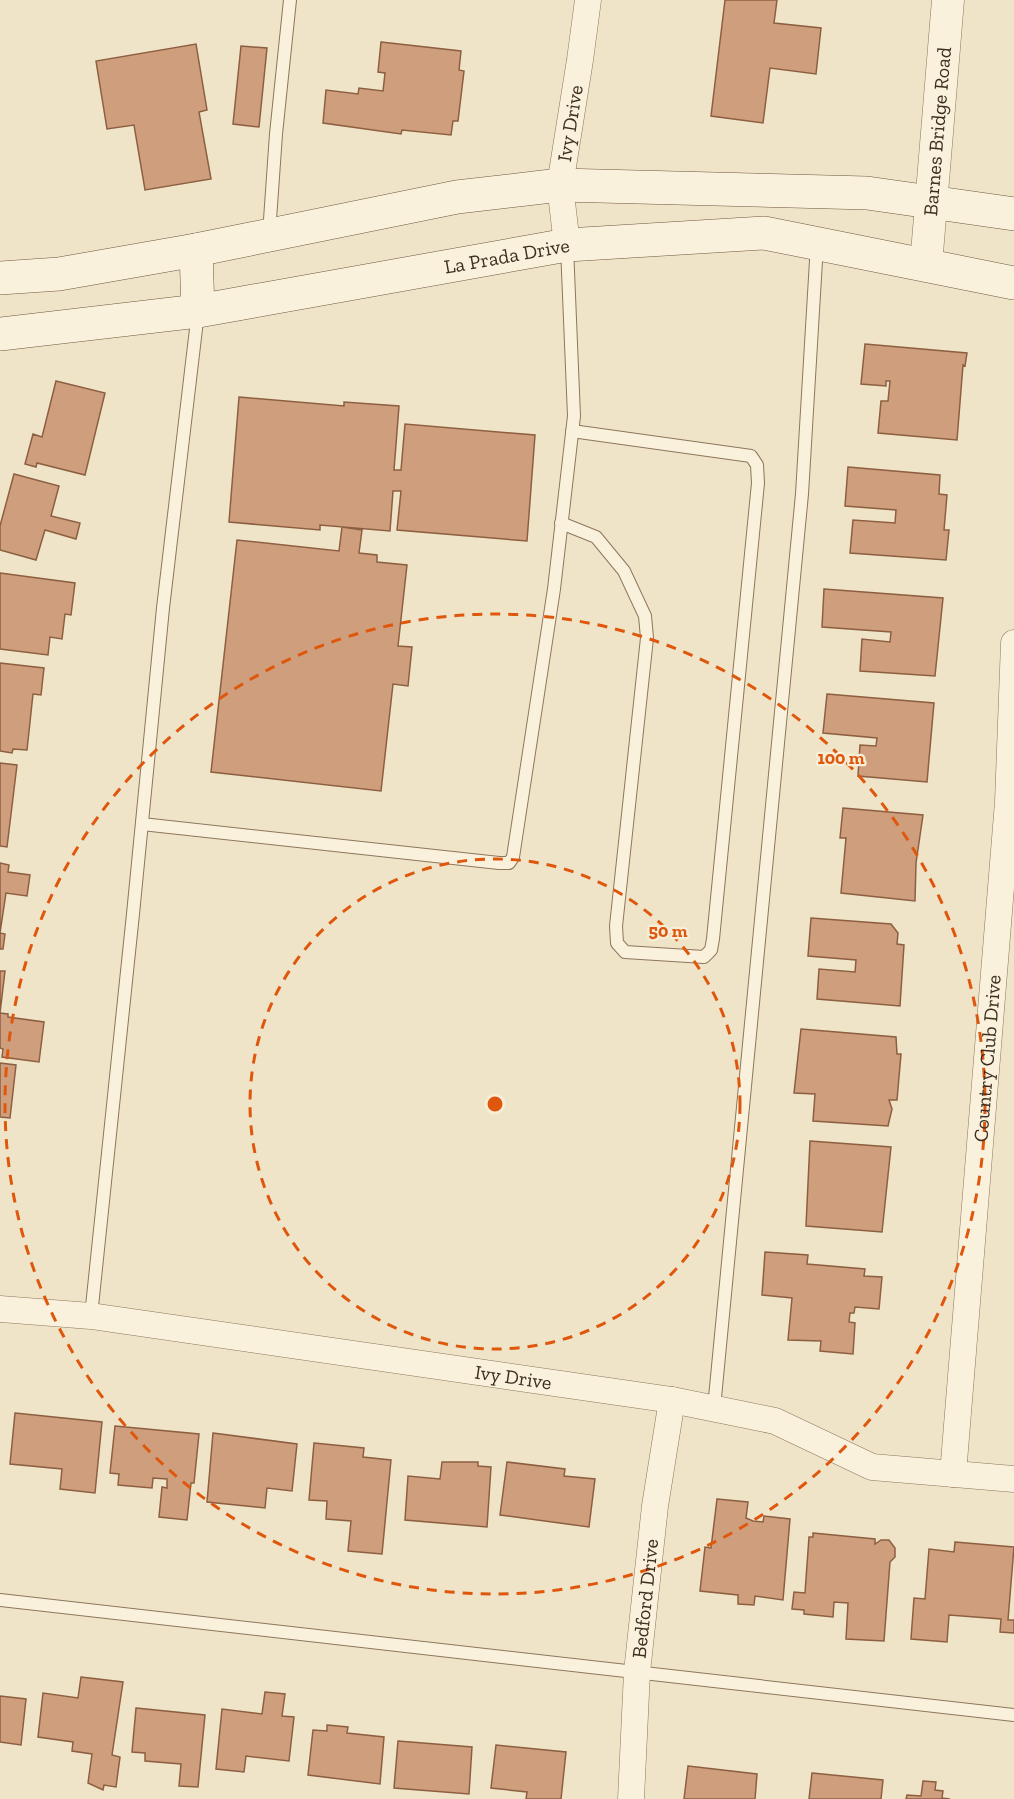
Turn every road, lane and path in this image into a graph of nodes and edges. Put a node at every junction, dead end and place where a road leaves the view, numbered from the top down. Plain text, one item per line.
1 (290, 0) edge
2 (588, 0) edge
3 (948, 0) edge
4 (560, 185) junction
5 (932, 201) junction
6 (1014, 214) edge
7 (269, 235) junction
8 (818, 243) junction
9 (567, 245) junction
10 (196, 250) junction
11 (926, 265) junction
12 (0, 278) edge
13 (1014, 283) edge
14 (198, 311) junction
15 (0, 334) edge
16 (572, 431) junction
17 (561, 523) junction
18 (1014, 643) edge
19 (142, 824) junction
20 (0, 1309) edge
21 (91, 1316) junction
22 (672, 1400) junction
23 (714, 1408) junction
24 (953, 1474) junction
25 (1014, 1479) edge
26 (0, 1600) edge
27 (637, 1672) junction
28 (1014, 1715) edge
29 (631, 1799) edge

1 - 7 lane
2 - 4 street, Ivy Drive
3 - 5 street, Barnes Bridge Road
4 - 5 main road
4 - 7 main road
4 - 9 street, Ivy Drive
5 - 6 main road
5 - 11 street, Barnes Bridge Road
7 - 10 main road
8 - 9 main road, La Prada Drive
8 - 11 main road, La Prada Drive
8 - 23 lane
9 - 14 main road, La Prada Drive
9 - 16 lane
10 - 12 main road
10 - 14 main road
11 - 13 main road, La Prada Drive
14 - 15 main road, La Prada Drive
14 - 19 lane
16 - 17 lane
16 - 17 lane
17 - 19 lane
18 - 24 street, Country Club Drive
19 - 21 lane
20 - 21 street, Ivy Drive
21 - 22 street, Ivy Drive
22 - 23 street, Ivy Drive
22 - 27 street, Bedford Drive
23 - 24 street, Ivy Drive
24 - 25 street, Ivy Drive
26 - 27 lane
27 - 28 lane
27 - 29 street, Bedford Drive

